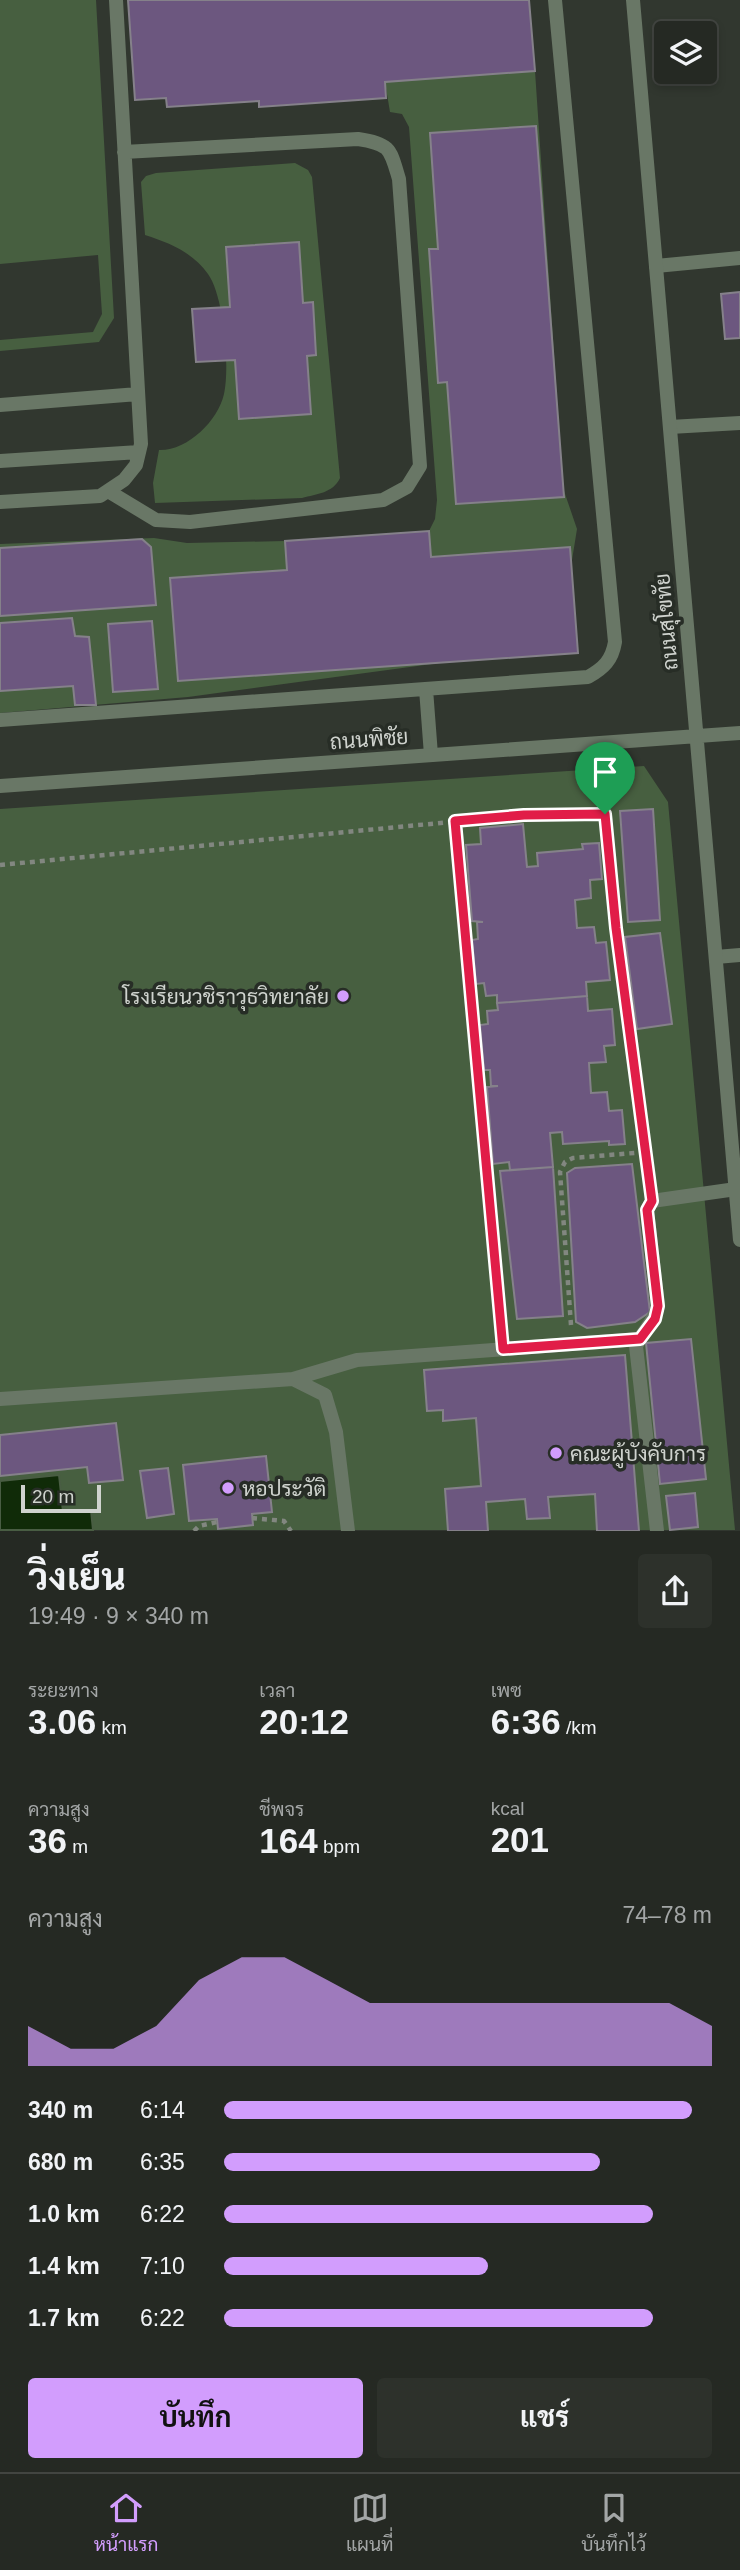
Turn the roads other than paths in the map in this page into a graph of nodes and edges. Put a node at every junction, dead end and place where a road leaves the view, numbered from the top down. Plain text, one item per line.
1 (116, 0) edge
2 (555, 0) edge
3 (633, 0) edge
4 (124, 152) junction
5 (740, 258) edge
6 (656, 266) junction
7 (138, 394) junction
8 (0, 405) edge
9 (740, 422) edge
10 (670, 427) junction
11 (139, 452) junction
12 (0, 461) edge
13 (108, 491) junction
14 (0, 502) edge
15 (426, 689) junction
16 (0, 720) edge
17 (740, 733) edge
18 (697, 737) junction
19 (431, 755) junction
20 (0, 786) edge
21 (740, 955) edge
22 (716, 957) junction
23 (736, 1189) junction
24 (740, 1240) edge
25 (640, 1339) junction
26 (293, 1379) junction
27 (0, 1399) edge
28 (348, 1531) edge
29 (657, 1531) edge

1 - 4 street
2 - 15 street
3 - 6 street, ถนนสุโขทัย
4 - 7 street
4 - 13 street
5 - 6 street
6 - 10 street, ถนนสุโขทัย
7 - 8 street
7 - 11 street
9 - 10 street
10 - 18 street, ถนนสุโขทัย
11 - 12 street
11 - 13 street
13 - 14 street
15 - 16 street
15 - 19 street
17 - 18 street, ถนนพิชัย
18 - 19 street, ถนนพิชัย
18 - 22 street, ถนนสุโขทัย
19 - 20 street, ถนนพิชัย
21 - 22 street
22 - 23 street, ถนนสุโขทัย
23 - 24 street, ถนนสุโขทัย
23 - 25 street
25 - 26 street
25 - 29 street
26 - 27 street
26 - 28 street

